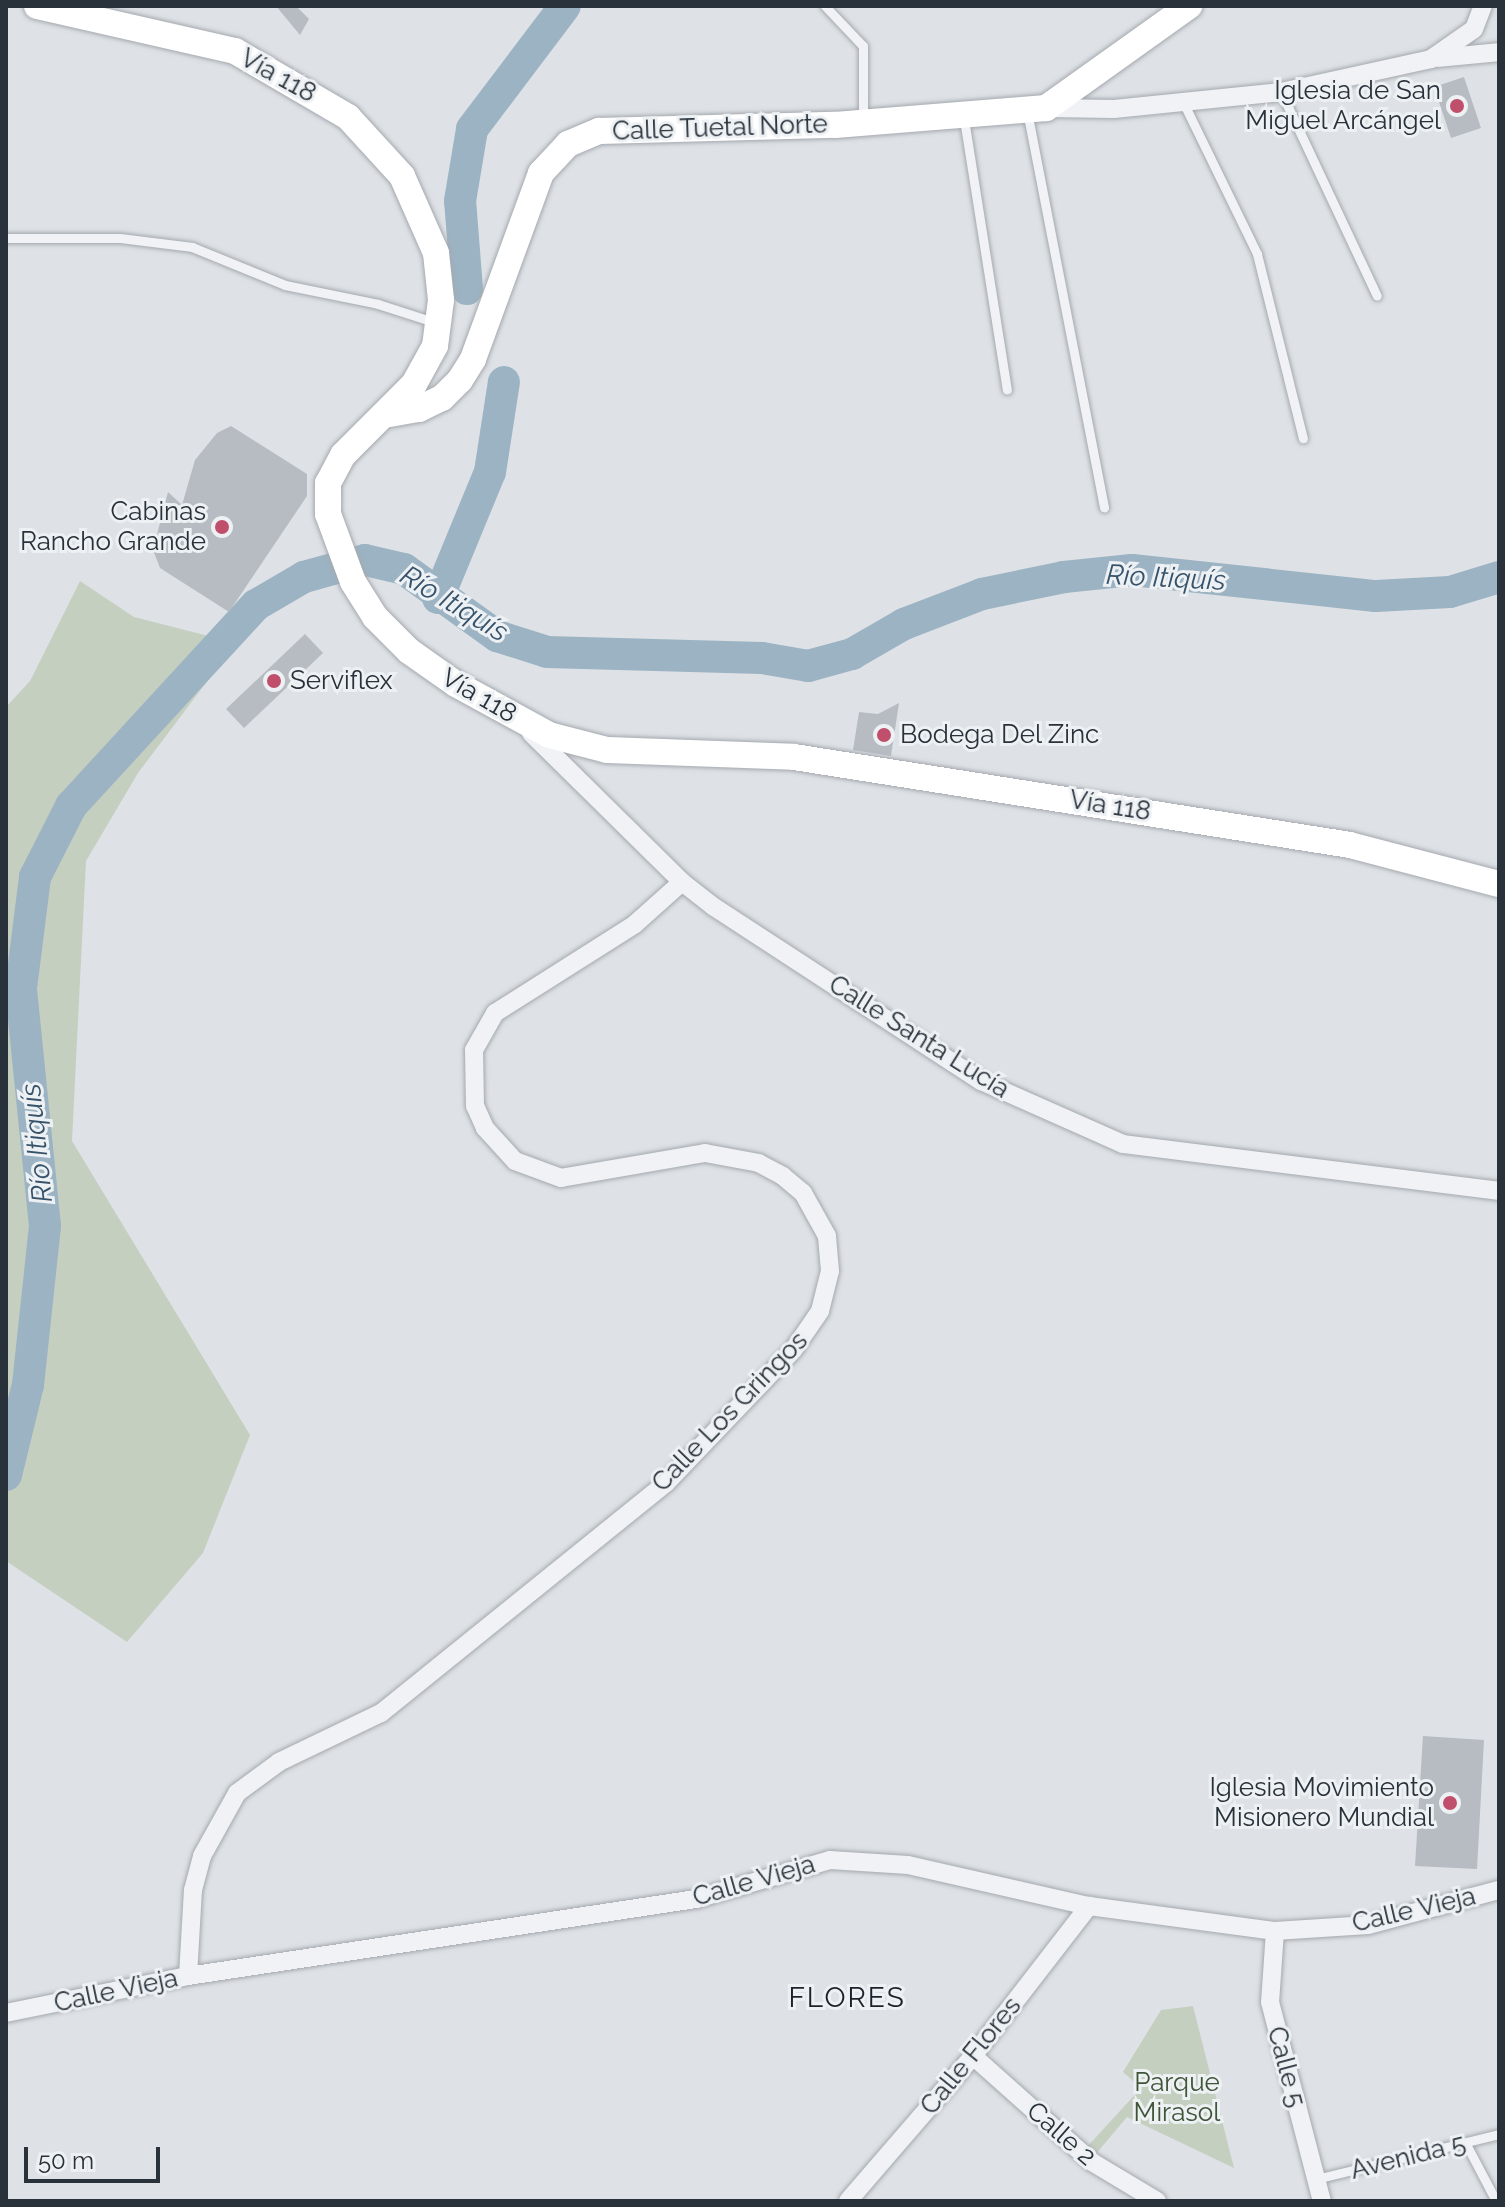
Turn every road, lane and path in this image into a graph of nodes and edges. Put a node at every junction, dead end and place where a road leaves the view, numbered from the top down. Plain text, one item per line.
1 (37, 6) edge
2 (825, 6) edge
3 (1189, 6) edge
4 (1483, 6) edge
5 (1499, 52) edge
6 (1431, 59) junction
7 (1281, 92) junction
8 (1184, 104) junction
9 (1036, 109) junction
10 (964, 115) junction
11 (863, 123) junction
12 (6, 238) edge
13 (1377, 296) dead end
14 (439, 323) junction
15 (1007, 390) dead end
16 (384, 415) junction
17 (1303, 438) dead end
18 (1104, 508) dead end
19 (518, 719) junction
20 (607, 750) junction
21 (581, 782) junction
22 (682, 882) junction
23 (1499, 884) edge
24 (1499, 1191) edge
25 (1499, 1890) edge
26 (1089, 1906) junction
27 (1275, 1931) junction
28 (188, 1976) junction
29 (6, 2013) edge
30 (973, 2056) junction
31 (1499, 2134) edge
32 (1466, 2144) junction
33 (1316, 2179) junction
34 (848, 2201) edge
35 (1157, 2201) edge
36 (1322, 2201) edge
37 (1496, 2201) edge

1 - 14 main road, Vía 118
2 - 11 lane
3 - 9 main road
4 - 6 street
5 - 6 street
6 - 7 street
7 - 8 street
7 - 13 lane
8 - 9 street
8 - 17 lane
9 - 10 main road, Calle Tuetal Norte
9 - 18 lane
10 - 11 main road, Calle Tuetal Norte
10 - 15 lane
11 - 16 main road, Calle Tuetal Norte
12 - 14 lane
14 - 16 main road, Vía 118
16 - 19 main road, Vía 118
19 - 20 main road, Vía 118
19 - 21 street, Calle Santa Lucía
20 - 21 street
20 - 23 main road, Vía 118
21 - 22 street, Calle Santa Lucía
22 - 24 street, Calle Santa Lucía
22 - 28 street, Calle Los Gringos
25 - 27 street, Calle Vieja
26 - 27 street, Calle Vieja
26 - 28 street, Calle Vieja
26 - 30 street, Calle Flores
27 - 33 street, Calle 5
28 - 29 street, Calle Vieja
30 - 34 street, Calle Flores
30 - 35 street, Calle 2
31 - 32 lane, Avenida 5
32 - 33 lane, Avenida 5
32 - 37 lane
33 - 36 street, Calle 5

